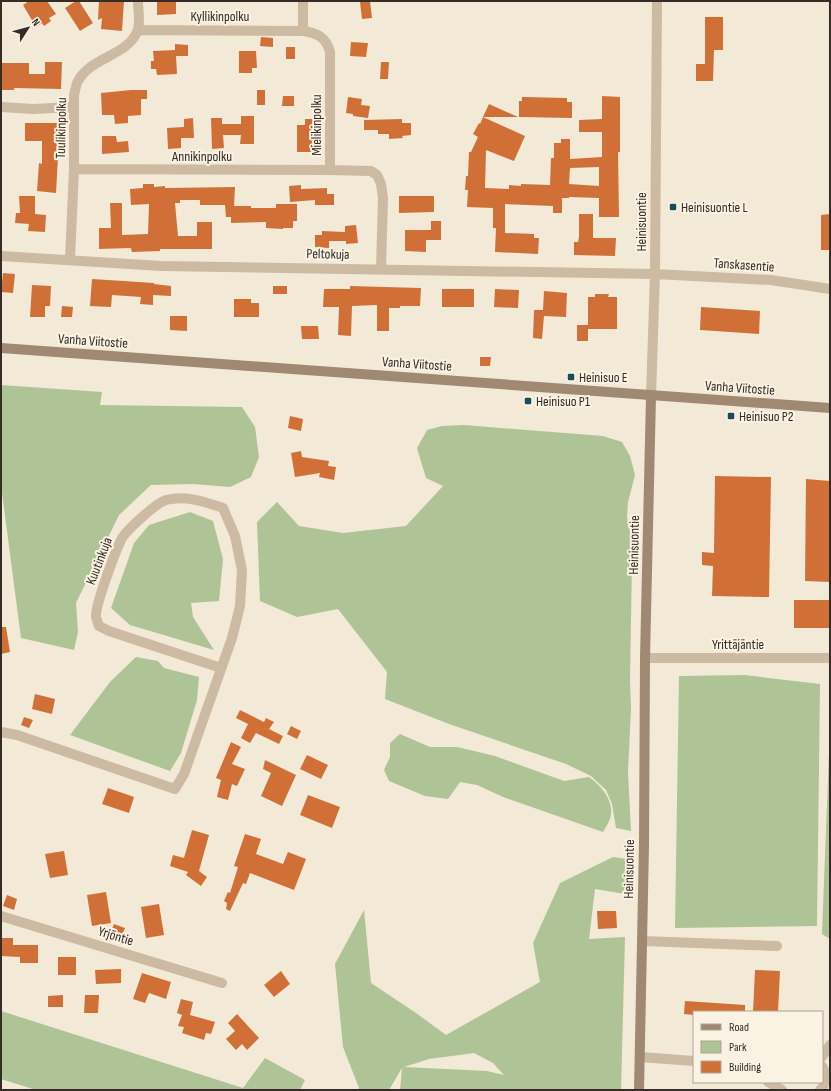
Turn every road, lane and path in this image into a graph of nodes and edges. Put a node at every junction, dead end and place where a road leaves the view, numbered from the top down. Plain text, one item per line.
1 (138, 1) edge
2 (303, 1) edge
3 (657, 1) edge
4 (138, 30) junction
5 (303, 31) junction
6 (1, 107) edge
7 (74, 107) junction
8 (74, 169) junction
9 (330, 170) junction
10 (1, 256) edge
11 (70, 260) junction
12 (381, 269) junction
13 (655, 274) junction
14 (830, 289) edge
15 (1, 348) edge
16 (651, 396) junction
17 (830, 408) edge
18 (645, 658) junction
19 (830, 658) edge
20 (221, 668) junction
21 (1, 732) edge
22 (1, 916) edge
23 (642, 941) junction
24 (777, 946) dead end
25 (222, 983) dead end
26 (830, 1045) edge
27 (823, 1056) edge
28 (640, 1057) junction
29 (693, 1061) edge
30 (823, 1068) edge
31 (770, 1083) edge
32 (639, 1090) edge
33 (782, 1090) edge
34 (820, 1090) edge

1 - 4 street
2 - 5 street
3 - 13 street, Heinisuontie
4 - 5 street, Kyllikinpolku
4 - 7 street, Tuulikinpolku
5 - 9 street, Mielikinpolku
6 - 7 street
7 - 8 street, Tuulikinpolku
8 - 9 street, Annikinpolku
8 - 11 street, Tuulikinpolku
9 - 12 street, Mielikinpolku
10 - 11 street, Peltokuja
11 - 12 street, Peltokuja
12 - 13 street, Peltokuja
13 - 14 street, Tanskasentie
13 - 16 street, Heinisuontie
15 - 16 main road, Vanha Viitostie
16 - 17 main road, Vanha Viitostie
16 - 18 main road, Heinisuontie
18 - 19 street, Yrittäjäntie
18 - 23 main road, Heinisuontie
20 - 20 street, Kuutinkuja
20 - 21 street, Kuutinkuja
22 - 25 street, Yrjöntie
23 - 24 street
23 - 28 main road, Heinisuontie
26 - 27 street
28 - 29 street
28 - 32 main road, Heinisuontie
30 - 34 street
31 - 33 street

